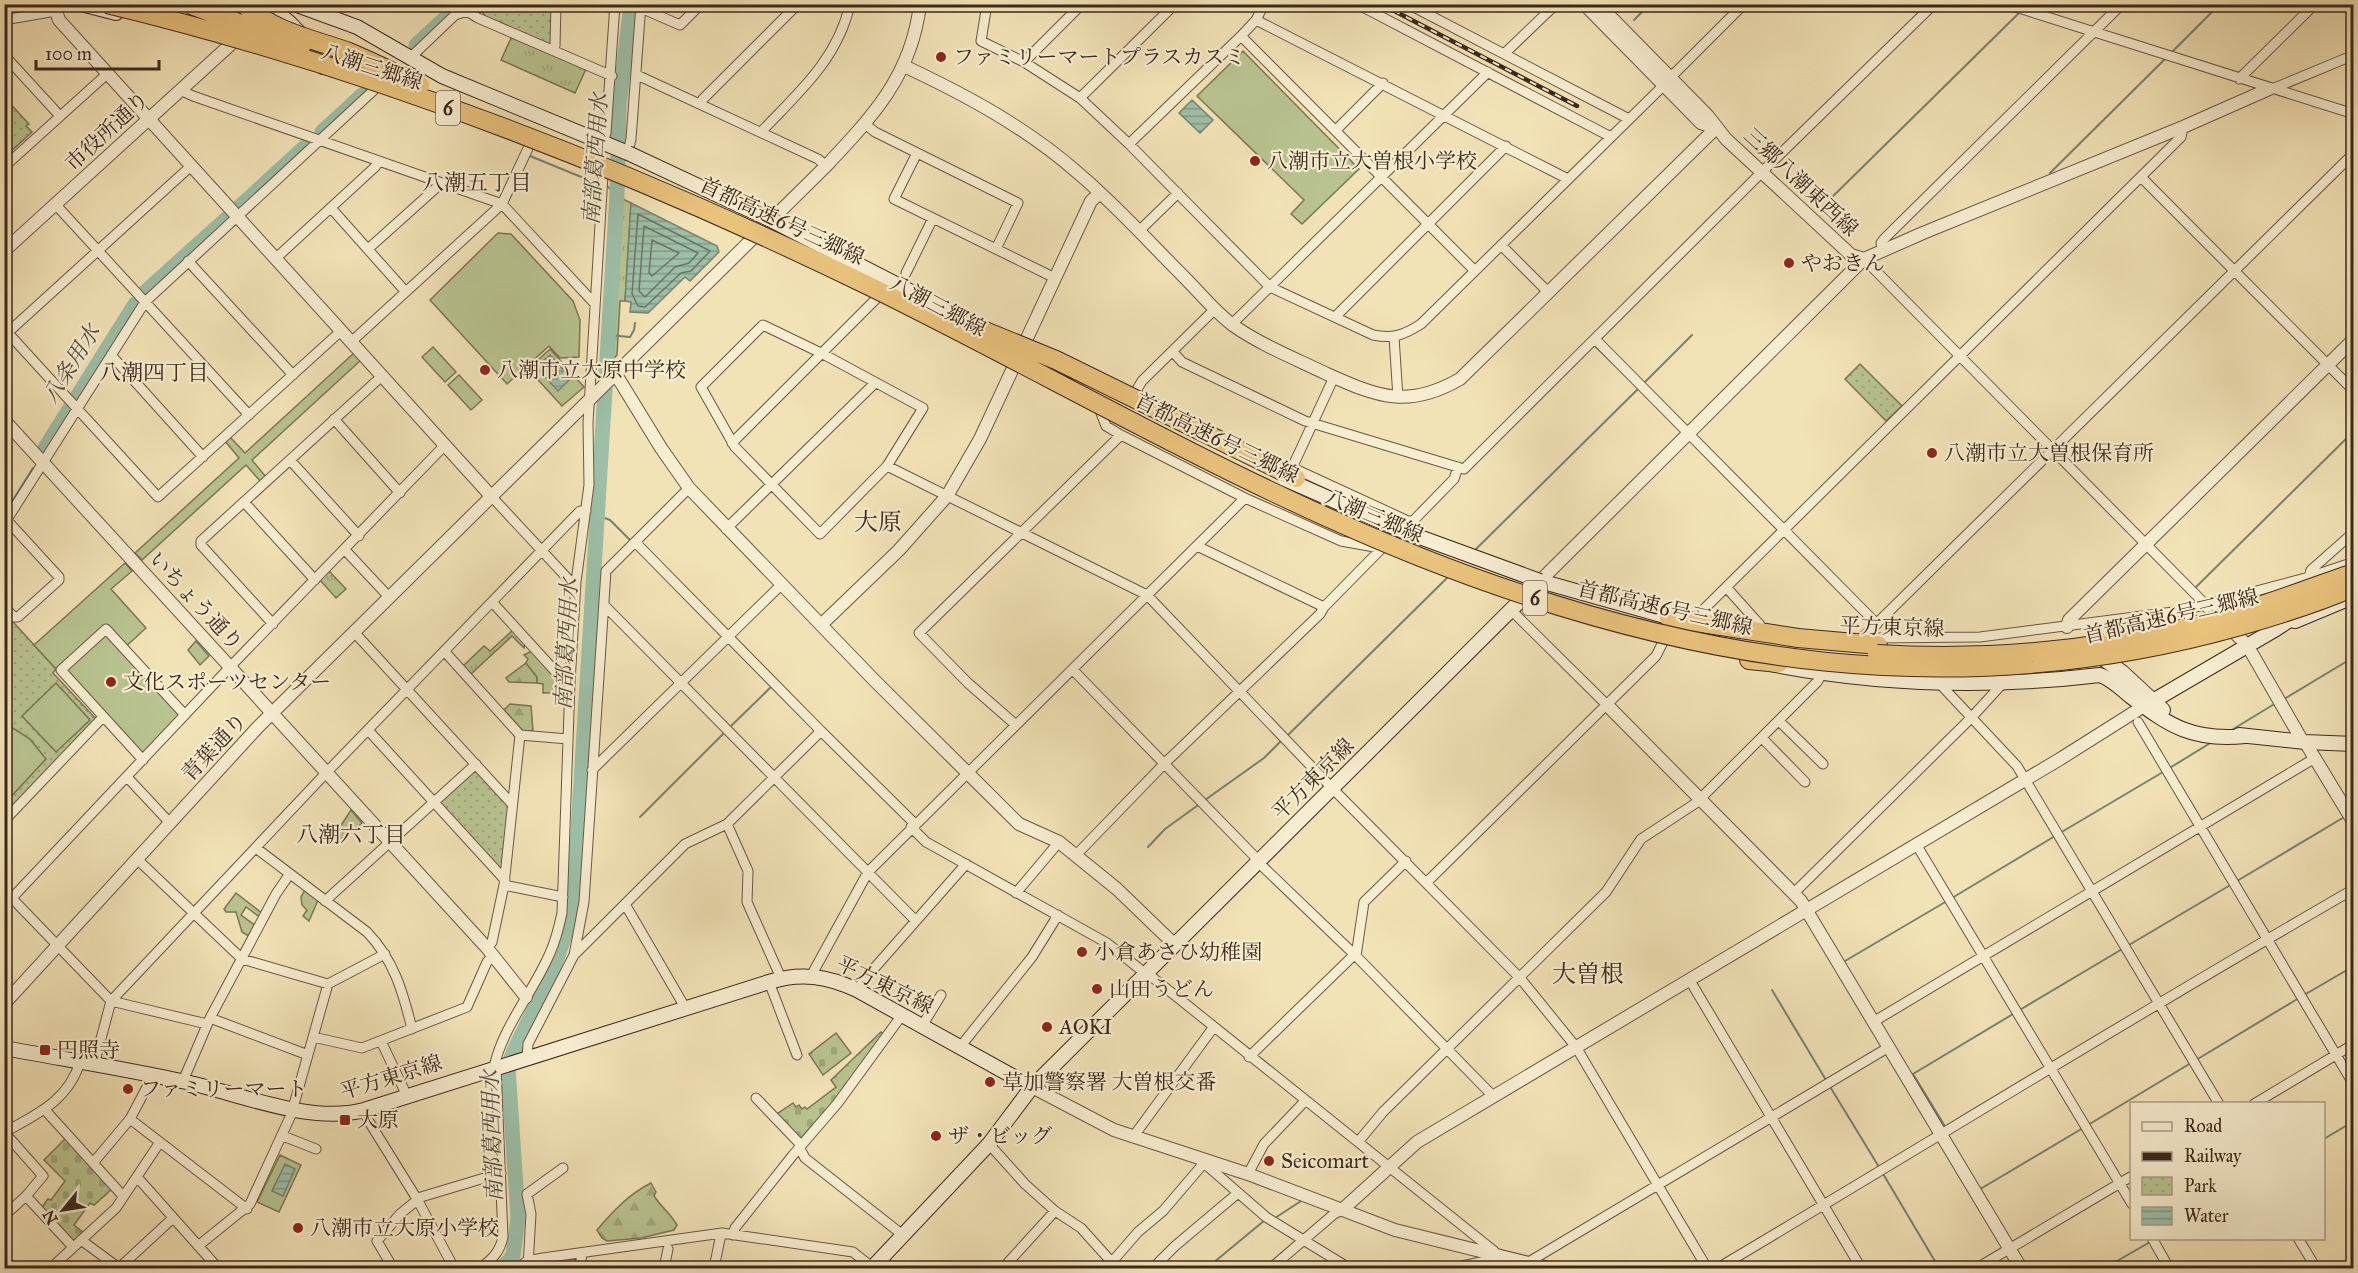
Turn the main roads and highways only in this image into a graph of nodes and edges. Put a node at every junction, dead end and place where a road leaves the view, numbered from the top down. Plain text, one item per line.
1 (81, 4) edge
2 (107, 4) edge
3 (189, 4) edge
4 (245, 4) edge
5 (261, 4) edge
6 (294, 4) edge
7 (327, 74) junction
8 (420, 85) junction
9 (777, 243) junction
10 (968, 324) junction
11 (1353, 509) junction
12 (1367, 537) junction
13 (2354, 574) edge
14 (1540, 581) junction
15 (2354, 587) edge
16 (2354, 596) edge
17 (1523, 599) junction
18 (1669, 618) junction
19 (2278, 622) junction
20 (1749, 660) junction
21 (2149, 703) junction
22 (2354, 744) edge
23 (4, 1048) edge
24 (1032, 1088) junction
25 (873, 1268) edge

1 - 7 main road, 八潮三郷線
2 - 9 highway, 首都高速6号三郷線 / 6, bridge
3 - 8 highway, 首都高速6号三郷線 / 6, bridge
4 - 8 highway, bridge
5 - 7 main road
6 - 11 main road, 八潮三郷線, bridge
7 - 12 main road, 八潮三郷線
8 - 10 highway, 首都高速6号三郷線 / 6, bridge
9 - 12 highway, bridge
9 - 19 highway, 首都高速6号三郷線 / 6, bridge
10 - 11 highway, bridge
10 - 13 highway, 首都高速6号三郷線 / 6, bridge
11 - 14 main road, 八潮三郷線, bridge
12 - 17 main road, 八潮三郷線
13 - 18 highway
13 - 19 main road
14 - 17 main road, 平方東京線
14 - 18 main road, 平方東京線
15 - 19 highway, 首都高速6号三郷線 / 6, bridge
16 - 19 main road
17 - 20 main road, 平方東京線
17 - 24 main road, 平方東京線
18 - 21 main road, 平方東京線
19 - 20 highway, bridge
19 - 21 main road
20 - 21 main road, 平方東京線
21 - 22 main road, 平方東京線
23 - 24 main road, 平方東京線
24 - 25 main road

